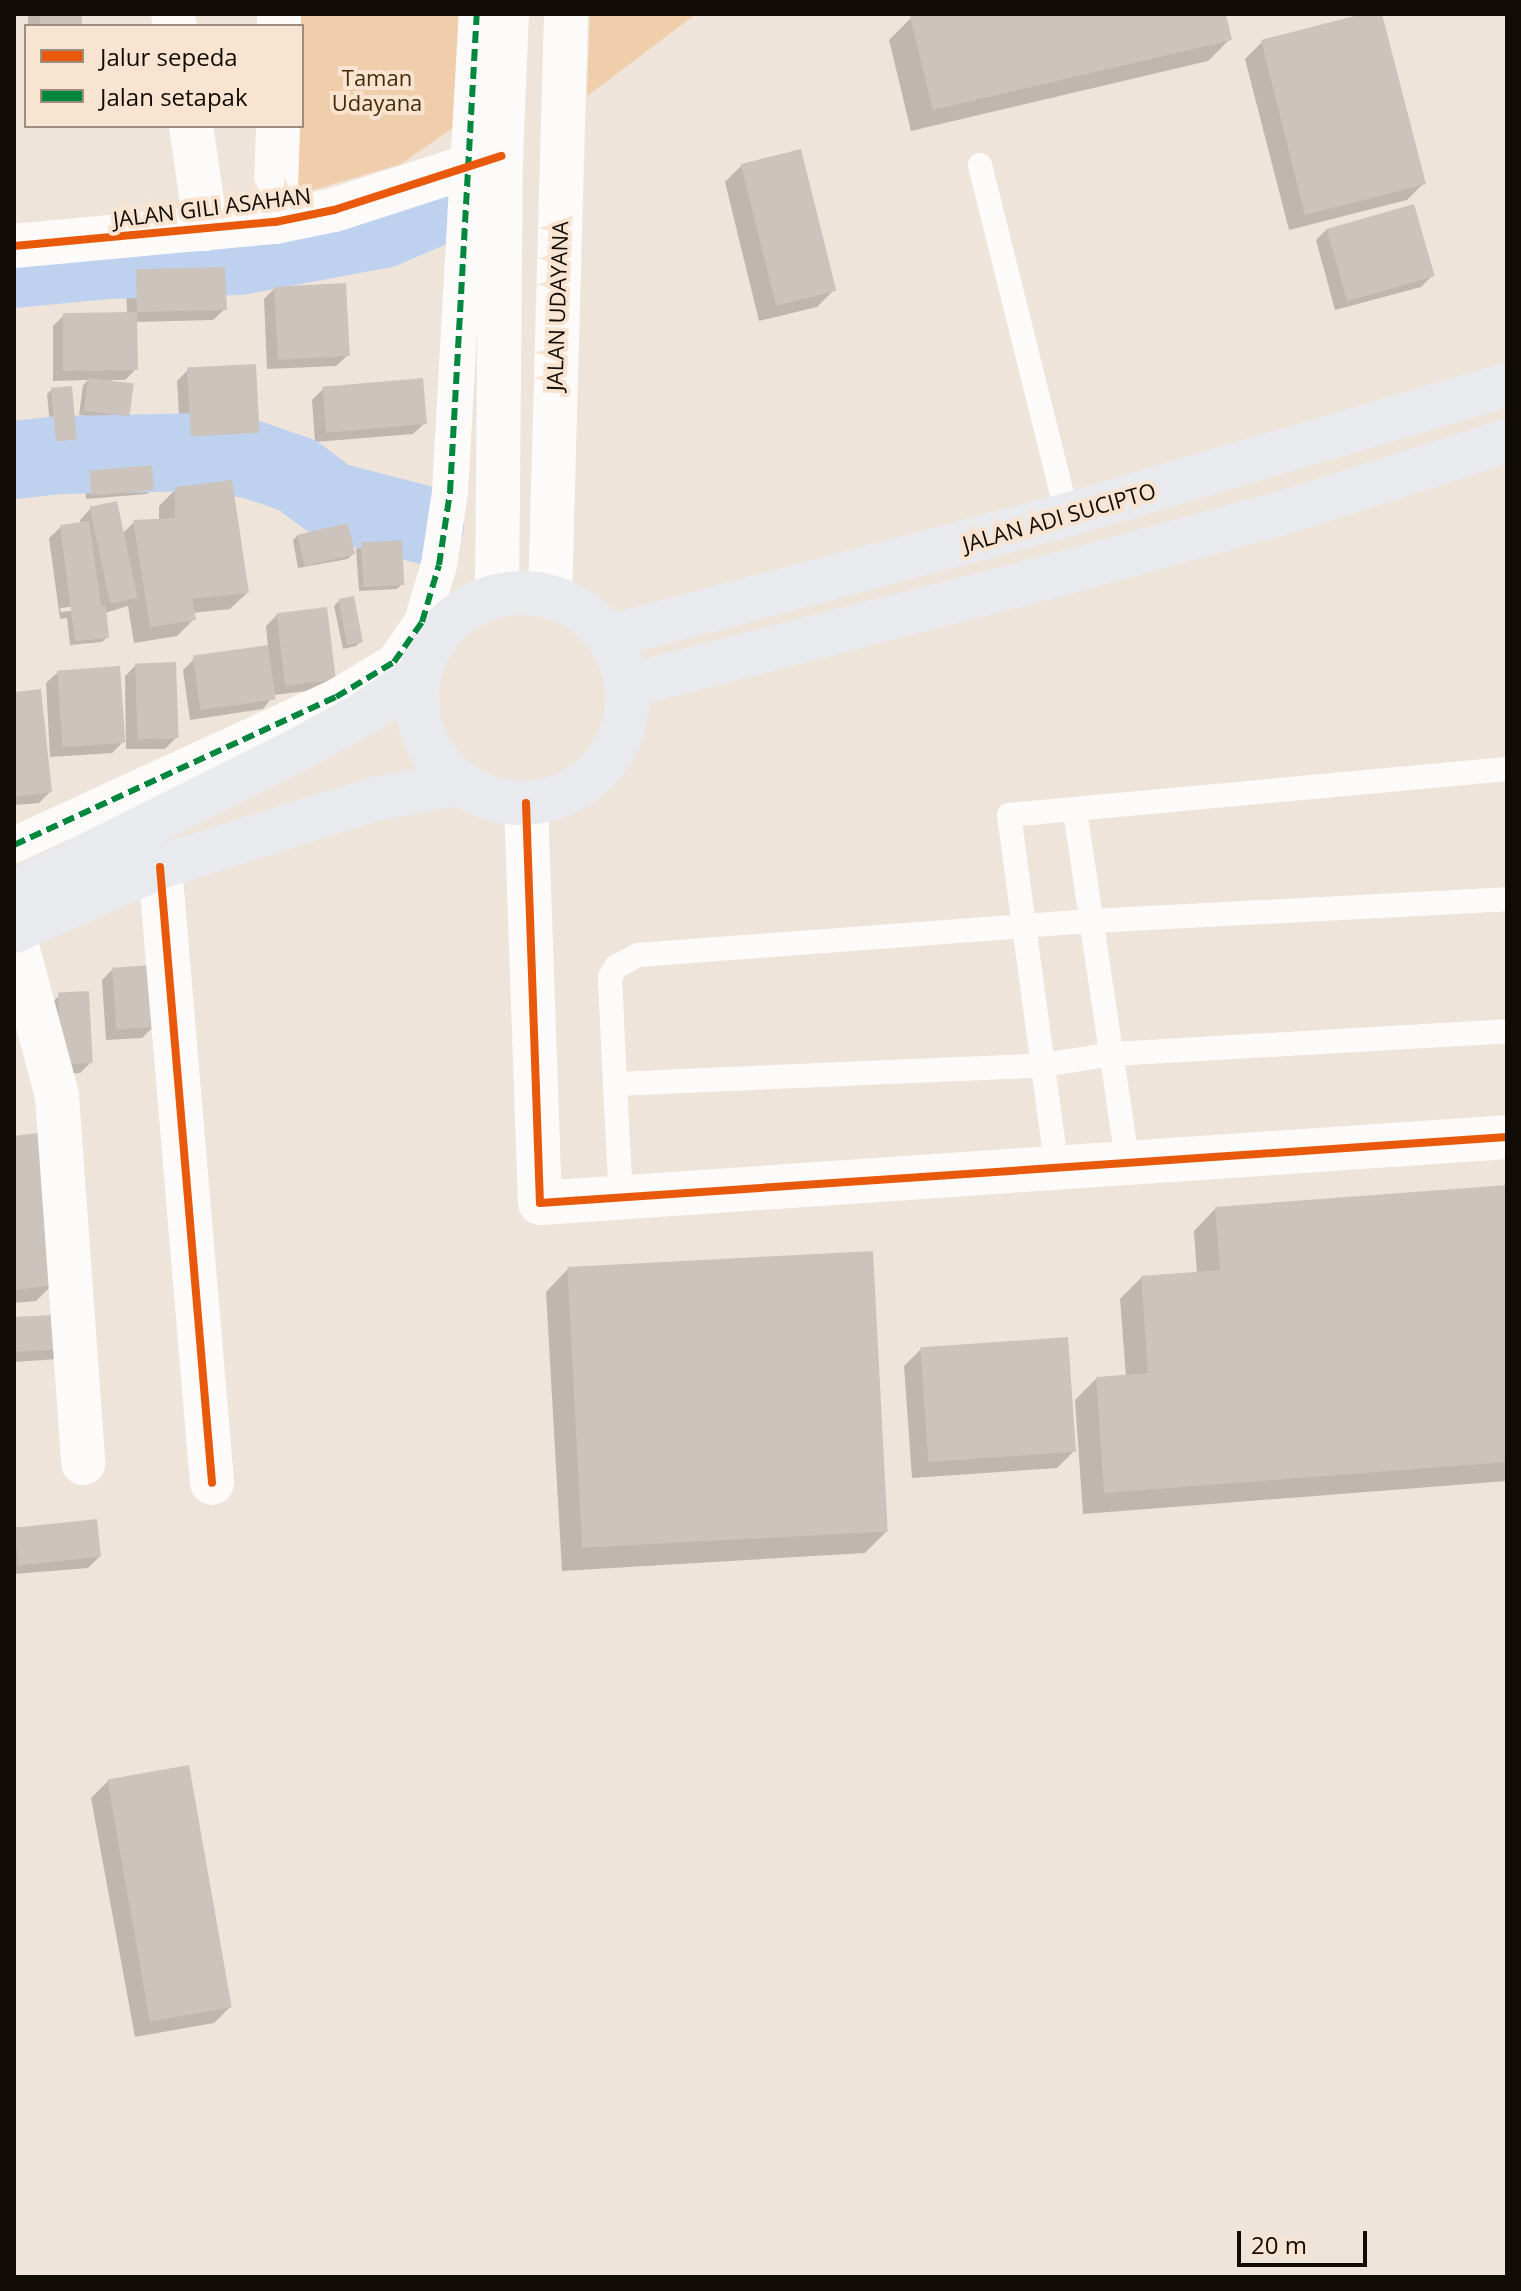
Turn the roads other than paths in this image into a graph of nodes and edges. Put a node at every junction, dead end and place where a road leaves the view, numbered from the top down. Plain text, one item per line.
1 (477, 14) edge
2 (507, 14) edge
3 (566, 14) edge
4 (191, 128) edge
5 (278, 128) edge
6 (484, 161) junction
7 (980, 165) dead end
8 (275, 222) junction
9 (206, 229) junction
10 (14, 246) edge
11 (1507, 385) edge
12 (1507, 441) edge
13 (1067, 515) junction
14 (497, 596) junction
15 (550, 597) junction
16 (608, 637) junction
17 (418, 677) junction
18 (627, 686) junction
19 (1507, 769) edge
20 (460, 783) junction
21 (526, 803) junction
22 (1075, 811) junction
23 (14, 845) edge
24 (160, 867) junction
25 (14, 892) edge
26 (1507, 899) edge
27 (1092, 921) junction
28 (1024, 927) junction
29 (14, 933) edge
30 (1507, 1031) edge
31 (1113, 1054) junction
32 (1043, 1065) junction
33 (615, 1084) junction
34 (1507, 1137) edge
35 (1128, 1165) junction
36 (1057, 1170) junction
37 (621, 1200) junction
38 (83, 1463) dead end
39 (212, 1483) dead end

1 - 6 street
2 - 6 street
3 - 15 street, JALAN UDAYANA
4 - 9 street
5 - 8 street
6 - 8 street, JALAN GILI ASAHAN
6 - 14 street
6 - 23 street
7 - 13 lane
8 - 9 street, JALAN GILI ASAHAN
9 - 10 street, JALAN GILI ASAHAN
11 - 13 highway, JALAN ADI SUCIPTO
12 - 18 highway
13 - 16 highway, JALAN ADI SUCIPTO
14 - 15 highway
14 - 17 highway
15 - 16 highway
16 - 18 highway
17 - 20 highway
17 - 25 highway
18 - 21 highway
19 - 22 lane
20 - 21 highway
20 - 24 highway
21 - 37 street
22 - 27 lane
22 - 28 lane
24 - 29 highway
24 - 39 street
26 - 27 lane
27 - 28 lane
27 - 31 lane
28 - 32 lane
28 - 33 lane
29 - 38 street
30 - 31 lane
31 - 32 lane
31 - 35 lane
32 - 33 lane
32 - 36 lane
33 - 37 lane
34 - 35 street
35 - 36 street
36 - 37 street

